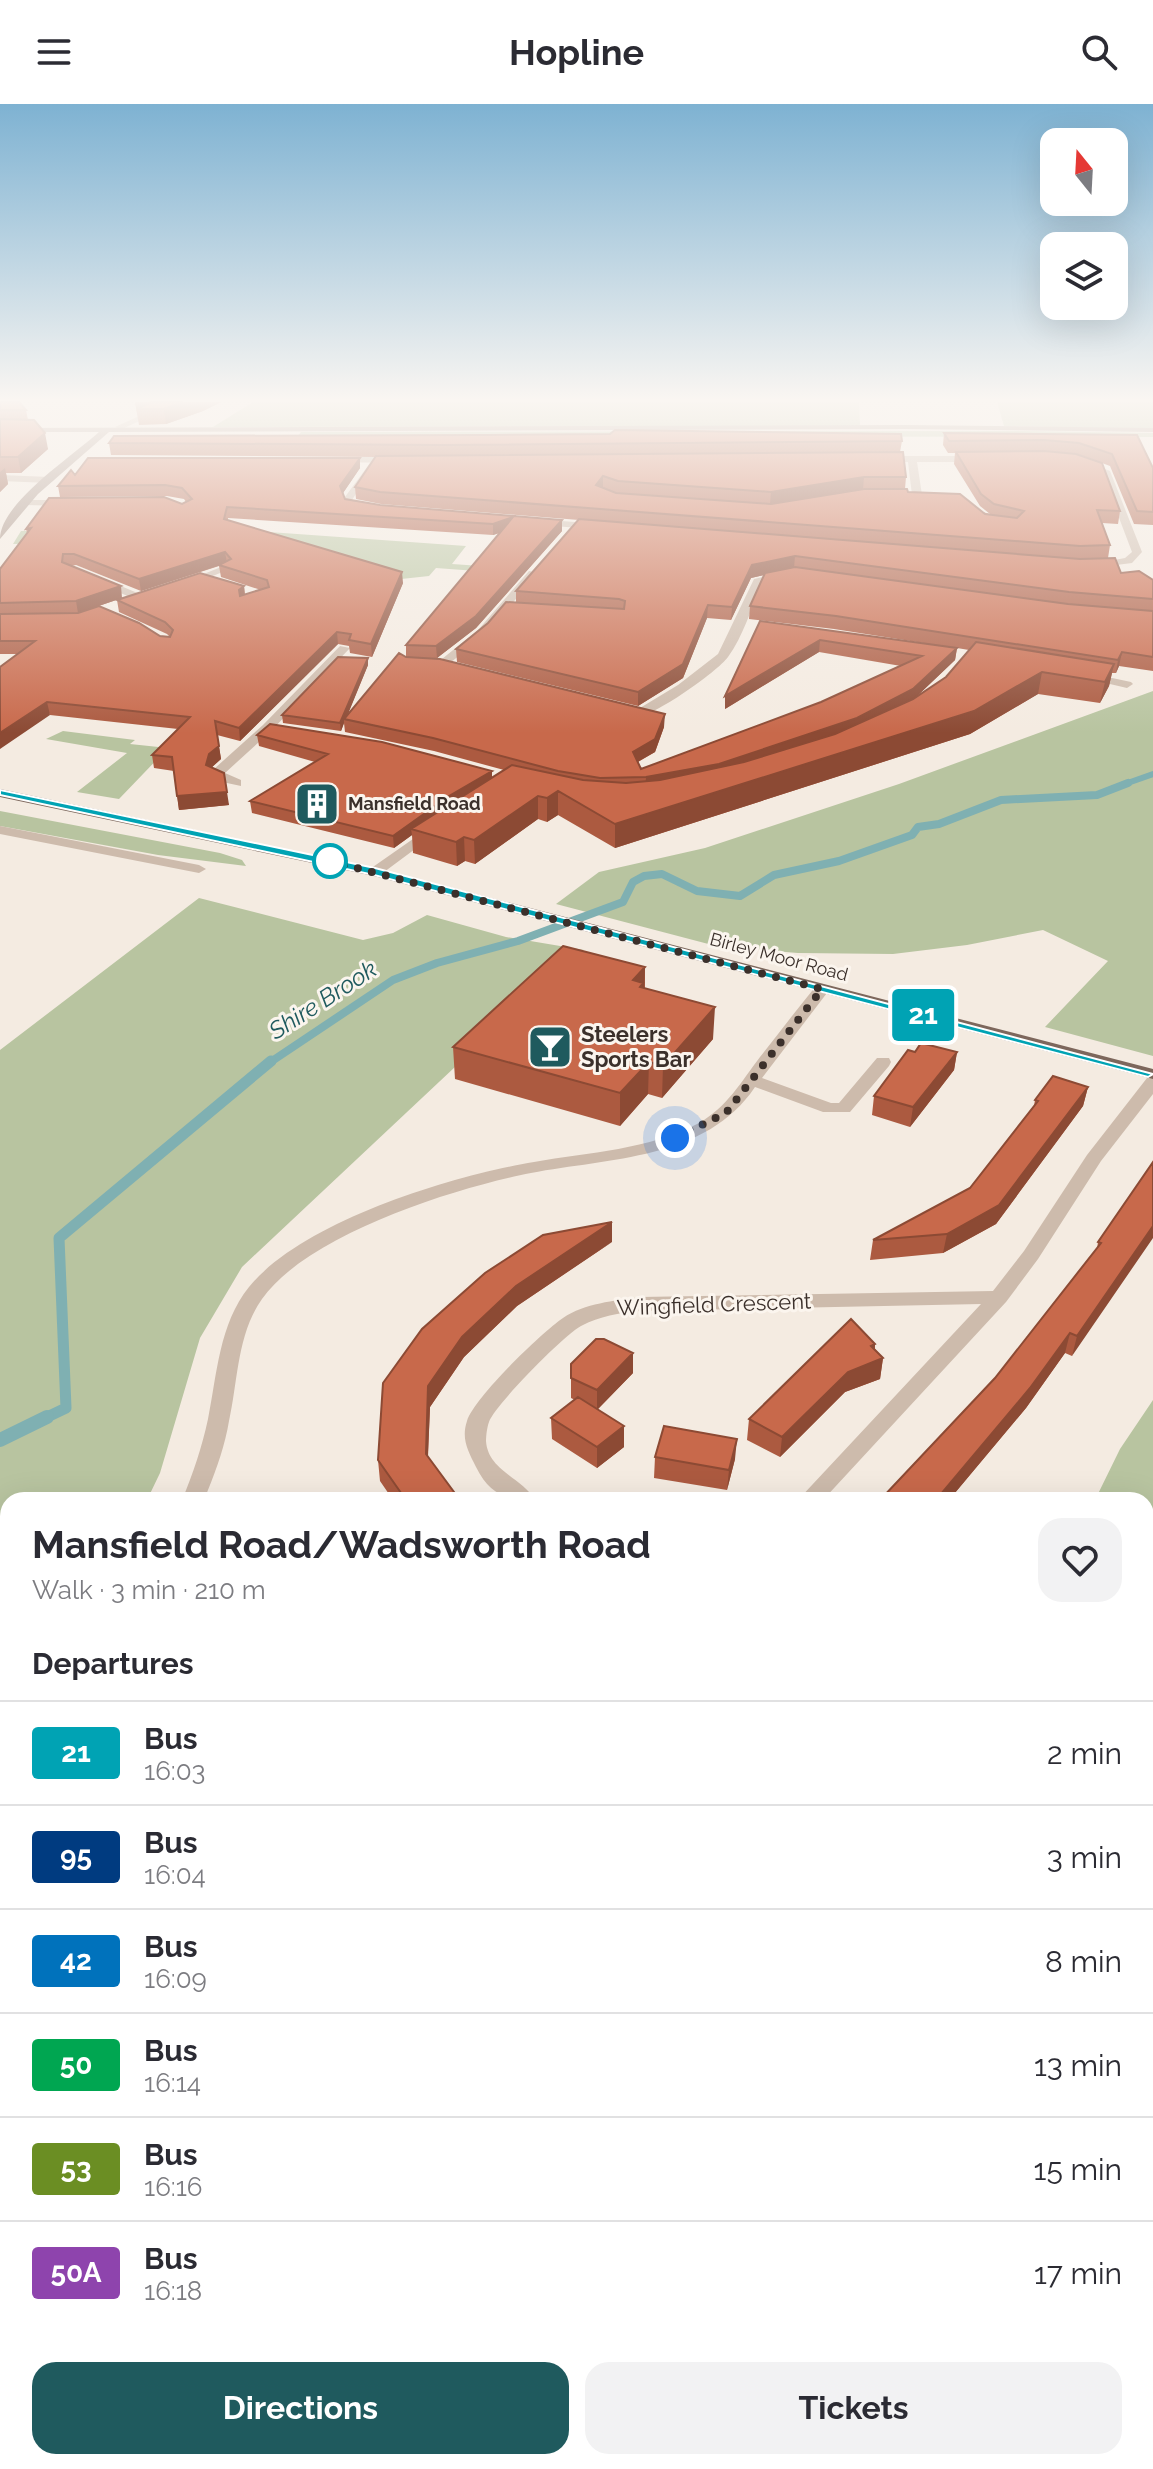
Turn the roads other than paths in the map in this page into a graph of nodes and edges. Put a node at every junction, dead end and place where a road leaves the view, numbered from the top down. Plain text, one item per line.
1 (19, 512) edge
2 (1122, 512) edge
3 (516, 521) edge
4 (576, 525) junction
5 (607, 528) edge
6 (0, 536) edge
7 (563, 540) edge
8 (543, 562) edge
9 (1078, 565) edge
10 (225, 569) edge
11 (794, 574) edge
12 (89, 578) edge
13 (202, 578) junction
14 (227, 585) edge
15 (173, 588) edge
16 (158, 593) edge
17 (143, 599) junction
18 (125, 606) edge
19 (737, 624) junction
20 (750, 625) dead end
21 (343, 655) edge
22 (456, 669) edge
23 (1073, 673) edge
24 (1127, 684) dead end
25 (621, 709) edge
26 (639, 714) junction
27 (653, 717) edge
28 (267, 728) junction
29 (282, 729) edge
30 (236, 783) dead end
31 (0, 793) edge
32 (445, 820) edge
33 (0, 830) edge
34 (199, 869) dead end
35 (375, 872) junction
36 (822, 989) junction
37 (883, 1062) dead end
38 (1153, 1074) edge
39 (751, 1080) junction
40 (1153, 1082) edge
41 (999, 1297) junction
42 (196, 1492) edge
43 (513, 1492) edge
44 (816, 1492) edge

1 - 6 main road
2 - 9 street
3 - 4 street
4 - 5 street
4 - 7 street
8 - 22 street
10 - 13 street
11 - 19 street
12 - 17 street
13 - 14 street
13 - 15 street
16 - 17 street
17 - 18 street
19 - 20 street
19 - 26 street
21 - 28 street
23 - 24 street
25 - 26 street
26 - 27 street
28 - 29 street
28 - 30 street
31 - 35 main road
32 - 35 street
33 - 34 street
35 - 36 main road, Birley Moor Road
36 - 38 main road, Birley Moor Road
36 - 39 street
37 - 39 street
39 - 42 street
40 - 41 street
41 - 43 street, Wingfield Crescent
41 - 44 street

